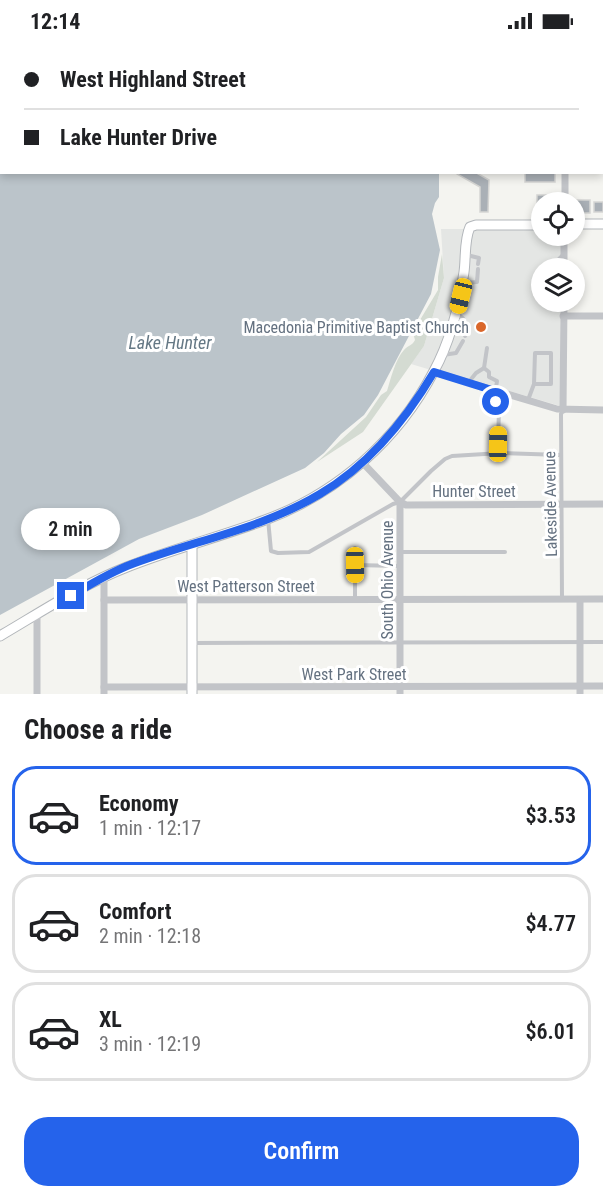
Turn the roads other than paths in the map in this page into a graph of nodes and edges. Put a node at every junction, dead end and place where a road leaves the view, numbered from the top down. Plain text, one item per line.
1 (565, 174) edge
2 (565, 192) edge
3 (585, 224) edge
4 (603, 224) edge
5 (531, 225) edge
6 (564, 246) edge
7 (564, 253) junction
8 (466, 255) junction
9 (560, 258) edge
10 (564, 258) edge
11 (462, 283) junction
12 (564, 312) edge
13 (456, 314) junction
14 (564, 316) junction
15 (603, 316) edge
16 (488, 348) dead end
17 (442, 355) junction
18 (484, 368) junction
19 (434, 372) junction
20 (468, 383) junction
21 (534, 384) junction
22 (495, 391) junction
23 (528, 401) junction
24 (563, 410) junction
25 (603, 410) edge
26 (498, 444) dead end
27 (561, 455) junction
28 (362, 462) junction
29 (400, 502) junction
30 (562, 504) junction
31 (603, 504) edge
32 (268, 519) junction
33 (192, 545) junction
34 (355, 548) dead end
35 (400, 552) junction
36 (505, 552) dead end
37 (355, 565) junction
38 (400, 566) junction
39 (104, 577) junction
40 (562, 599) junction
41 (603, 599) edge
42 (104, 600) junction
43 (192, 600) junction
44 (355, 600) junction
45 (400, 600) junction
46 (580, 600) junction
47 (37, 615) junction
48 (0, 636) edge
49 (400, 642) junction
50 (580, 642) junction
51 (603, 642) edge
52 (192, 643) junction
53 (603, 686) edge
54 (104, 690) edge
55 (580, 690) edge
56 (192, 691) edge
57 (400, 691) edge
58 (37, 694) edge

1 - 2 street
3 - 4 street
5 - 8 street
6 - 7 street
7 - 9 lane
7 - 10 street
8 - 11 street
8 - 11 lane
11 - 13 street
12 - 14 street
13 - 17 street
13 - 17 lane
14 - 15 street
14 - 24 street
16 - 18 lane
17 - 19 street
18 - 20 lane
18 - 22 lane
19 - 20 street
19 - 28 street
20 - 22 street
21 - 21 lane
21 - 23 lane
22 - 23 street
22 - 26 lane
23 - 24 street
24 - 25 street
24 - 27 lane, Lakeside Avenue
27 - 29 lane
27 - 30 lane, Lakeside Avenue
28 - 29 street
28 - 32 street
29 - 30 street, Hunter Street
29 - 32 lane
29 - 35 street, South Ohio Avenue
30 - 31 street, Hunter Street
30 - 40 lane, Lakeside Avenue
32 - 33 street
33 - 39 street
33 - 43 street
34 - 37 lane
35 - 36 lane
35 - 38 street, South Ohio Avenue
37 - 38 lane
37 - 44 lane
38 - 45 street, South Ohio Avenue
39 - 42 street
39 - 47 street
40 - 45 street, West Patterson Street
40 - 46 street, West Patterson Street
41 - 46 street, West Patterson Street
42 - 43 street, West Patterson Street
42 - 54 street
43 - 44 street, West Patterson Street
43 - 52 street
44 - 45 street, West Patterson Street
45 - 49 street, South Ohio Avenue
46 - 50 street
47 - 48 street
47 - 58 street
49 - 50 lane
49 - 52 lane
49 - 57 street, South Ohio Avenue
50 - 51 lane
50 - 55 street
52 - 56 street
53 - 55 street, West Park Street
54 - 56 street, West Park Street
55 - 57 street, West Park Street
56 - 57 street, West Park Street

